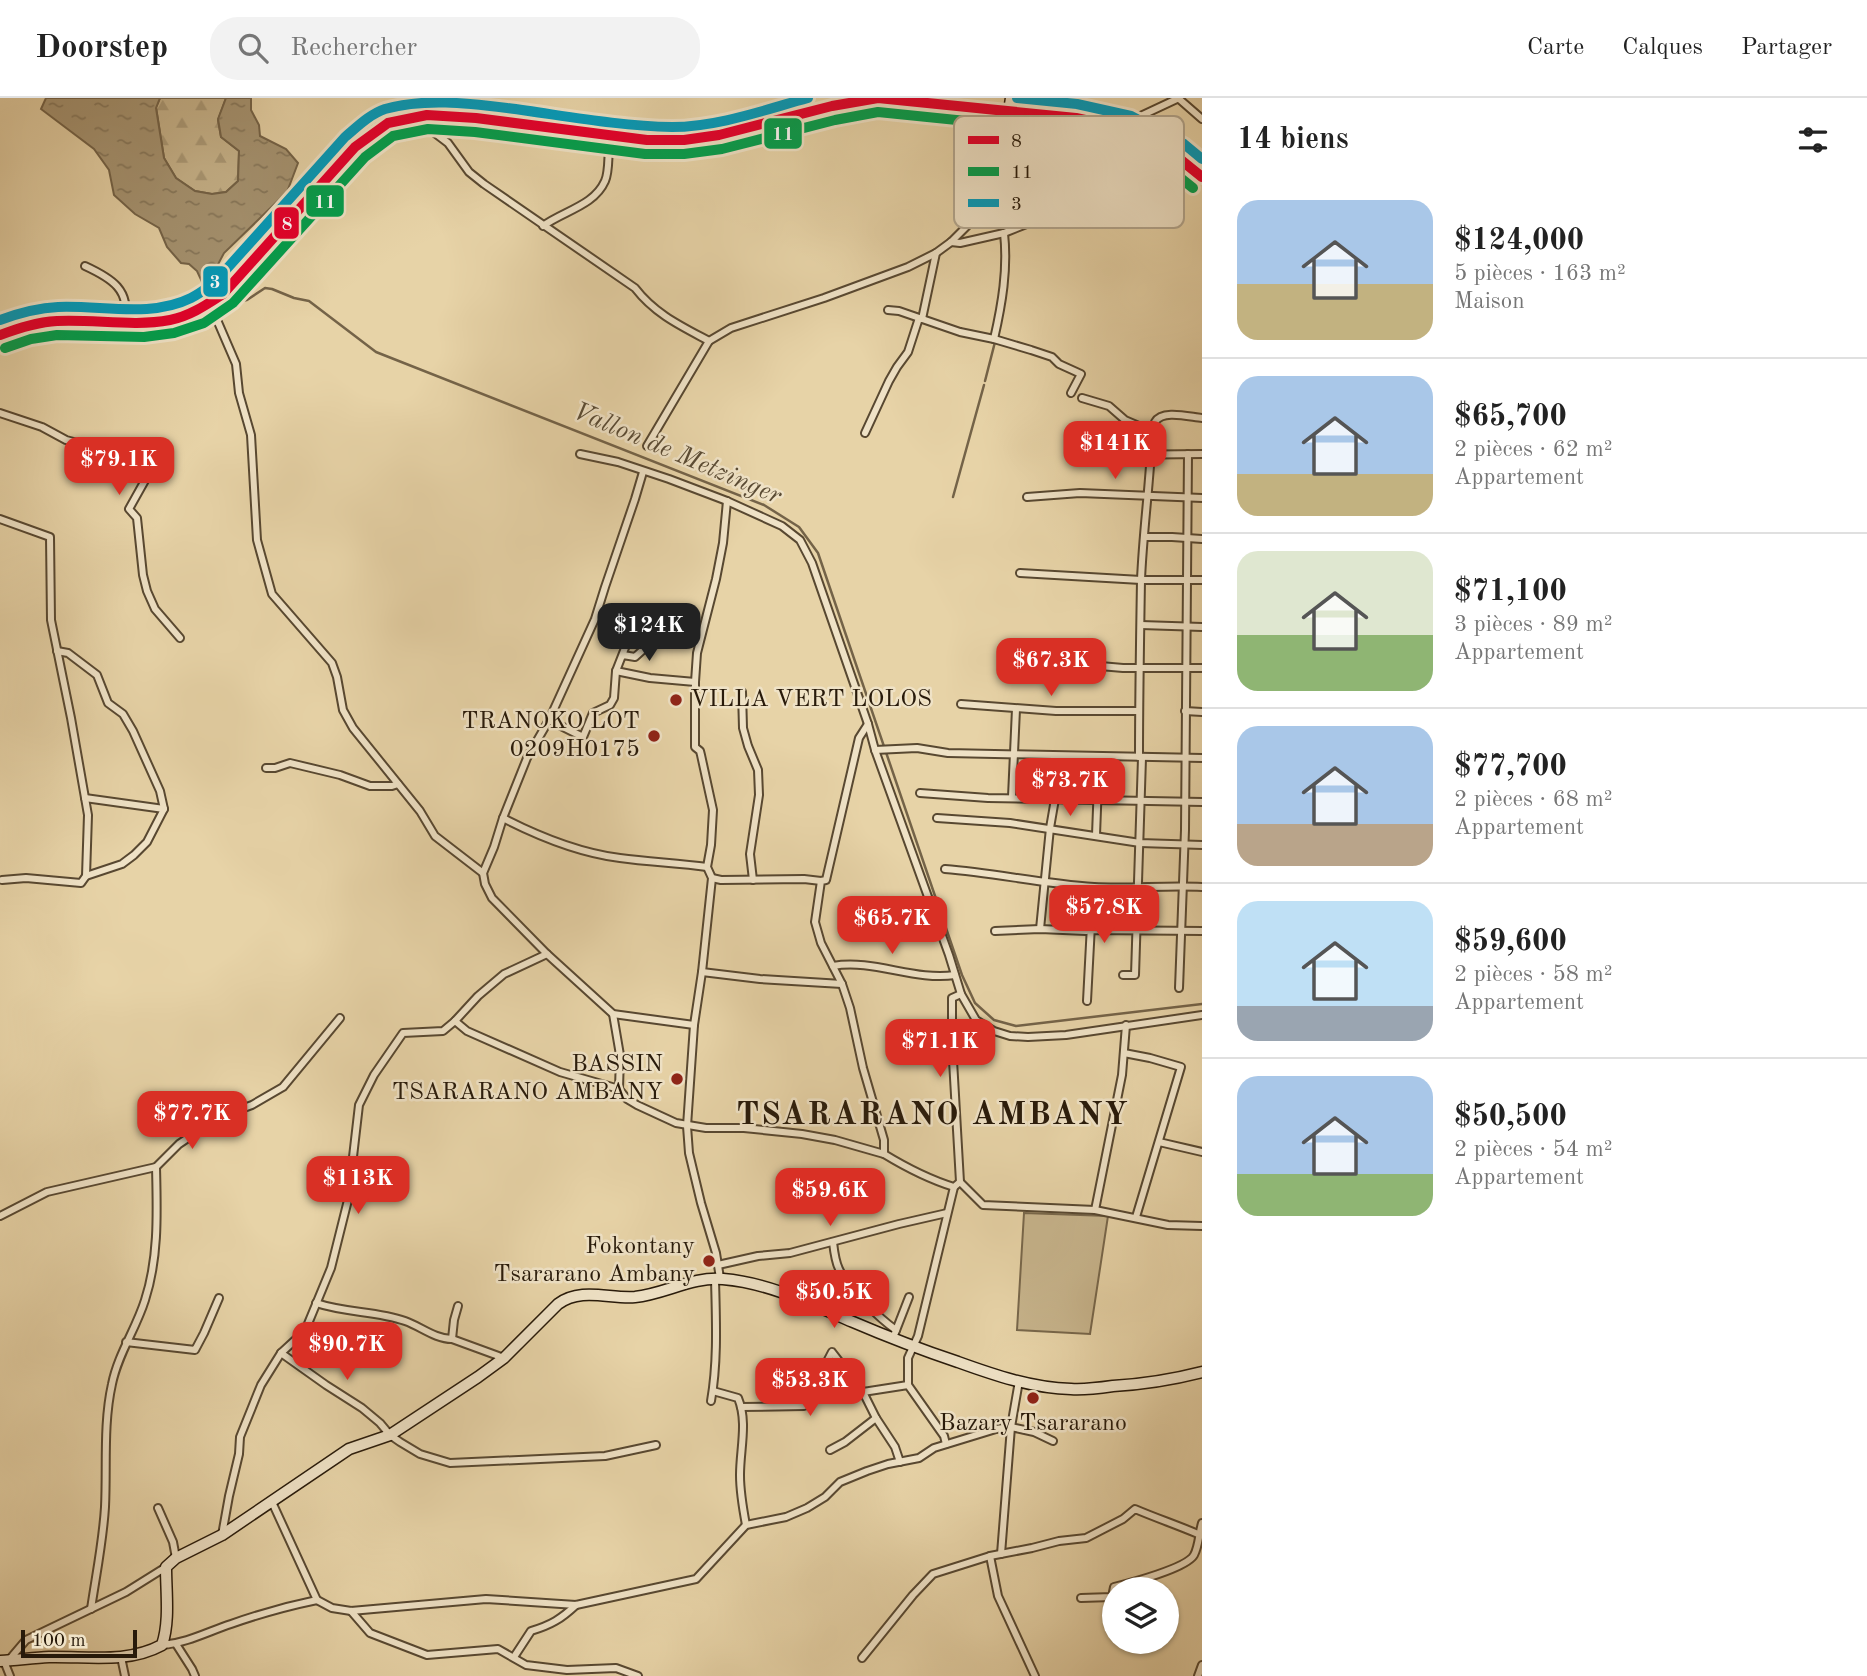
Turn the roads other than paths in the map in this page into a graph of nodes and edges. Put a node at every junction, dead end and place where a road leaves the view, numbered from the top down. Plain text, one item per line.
1 (878, 98) edge
2 (1011, 98) edge
3 (1179, 98) edge
4 (1009, 111) junction
5 (420, 115) junction
6 (1009, 116) edge
7 (1057, 116) edge
8 (1141, 116) edge
9 (1202, 119) edge
10 (637, 138) junction
11 (1184, 161) edge
12 (1201, 172) edge
13 (543, 226) junction
14 (965, 228) edge
15 (1016, 228) edge
16 (1004, 233) junction
17 (951, 242) junction
18 (936, 253) junction
19 (85, 266) dead end
20 (217, 299) junction
21 (888, 310) dead end
22 (920, 318) junction
23 (124, 324) junction
24 (0, 335) edge
25 (994, 339) junction
26 (709, 341) junction
27 (1070, 393) dead end
28 (1082, 398) dead end
29 (0, 413) edge
30 (1202, 418) edge
31 (1154, 427) junction
32 (865, 433) dead end
33 (647, 446) dead end
34 (580, 454) dead end
35 (1152, 454) junction
36 (1188, 454) junction
37 (1202, 454) edge
38 (1112, 455) dead end
39 (643, 472) junction
40 (1148, 496) junction
41 (1027, 497) dead end
42 (1188, 497) junction
43 (1202, 498) edge
44 (727, 501) junction
45 (0, 519) edge
46 (1144, 537) junction
47 (1187, 539) junction
48 (1202, 539) edge
49 (1020, 573) dead end
50 (1141, 580) junction
51 (1187, 580) junction
52 (1202, 580) edge
53 (1141, 625) junction
54 (1186, 626) junction
55 (1202, 626) edge
56 (180, 638) dead end
57 (57, 651) junction
58 (623, 655) junction
59 (1009, 658) dead end
60 (1138, 667) junction
61 (1186, 668) junction
62 (1202, 668) edge
63 (615, 671) junction
64 (695, 681) junction
65 (742, 692) dead end
66 (961, 704) dead end
67 (1016, 709) junction
68 (1139, 711) junction
69 (1185, 711) junction
70 (1202, 712) edge
71 (549, 720) junction
72 (868, 724) junction
73 (875, 750) junction
74 (1014, 755) junction
75 (1099, 757) junction
76 (1140, 757) junction
77 (1185, 758) junction
78 (1202, 758) edge
79 (266, 768) dead end
80 (398, 784) junction
81 (920, 793) dead end
82 (1012, 797) junction
83 (85, 798) junction
84 (1055, 799) junction
85 (1097, 799) junction
86 (1142, 802) junction
87 (1185, 802) junction
88 (1202, 802) edge
89 (164, 809) junction
90 (503, 818) junction
91 (937, 818) dead end
92 (1050, 828) junction
93 (1096, 835) junction
94 (1140, 842) junction
95 (1185, 844) junction
96 (1202, 845) edge
97 (707, 867) junction
98 (944, 869) dead end
99 (483, 873) junction
100 (86, 876) junction
101 (712, 878) junction
102 (2, 880) dead end
103 (752, 880) junction
104 (821, 881) junction
105 (1045, 882) junction
106 (1183, 886) junction
107 (1093, 887) junction
108 (1202, 887) edge
109 (1137, 888) junction
110 (1040, 929) junction
111 (1091, 930) junction
112 (1137, 930) junction
113 (995, 931) dead end
114 (1182, 931) junction
115 (1202, 931) edge
116 (547, 954) junction
117 (833, 967) junction
118 (702, 972) junction
119 (955, 975) junction
120 (1123, 975) dead end
121 (842, 984) junction
122 (1179, 988) dead end
123 (961, 994) junction
124 (1087, 1001) dead end
125 (613, 1014) junction
126 (1202, 1015) edge
127 (340, 1018) dead end
128 (455, 1021) junction
129 (695, 1025) junction
130 (1126, 1025) junction
131 (1124, 1053) junction
132 (619, 1089) junction
133 (687, 1126) junction
134 (1159, 1142) junction
135 (1202, 1152) edge
136 (884, 1154) junction
137 (156, 1167) junction
138 (957, 1184) junction
139 (1095, 1210) junction
140 (947, 1213) junction
141 (0, 1216) edge
142 (1136, 1217) junction
143 (1202, 1226) edge
144 (833, 1242) junction
145 (718, 1265) junction
146 (717, 1279) junction
147 (909, 1297) dead end
148 (219, 1298) dead end
149 (316, 1303) junction
150 (458, 1306) dead end
151 (894, 1334) junction
152 (452, 1339) junction
153 (126, 1342) junction
154 (912, 1346) junction
155 (281, 1353) junction
156 (503, 1358) junction
157 (1202, 1372) edge
158 (1019, 1381) junction
159 (908, 1385) junction
160 (713, 1391) junction
161 (863, 1392) junction
162 (711, 1401) dead end
163 (741, 1407) junction
164 (876, 1418) junction
165 (1011, 1427) junction
166 (390, 1435) junction
167 (1053, 1441) dead end
168 (946, 1444) junction
169 (656, 1445) dead end
170 (830, 1450) dead end
171 (900, 1462) junction
172 (272, 1502) junction
173 (158, 1508) dead end
174 (1202, 1523) edge
175 (746, 1525) junction
176 (1198, 1534) junction
177 (222, 1535) junction
178 (1199, 1553) edge
179 (1001, 1554) junction
180 (990, 1556) junction
181 (176, 1558) junction
182 (166, 1567) junction
183 (1081, 1598) dead end
184 (317, 1600) junction
185 (576, 1605) junction
186 (92, 1608) junction
187 (351, 1611) junction
188 (176, 1644) junction
189 (162, 1645) junction
190 (121, 1657) junction
191 (514, 1657) junction
192 (862, 1658) dead end
193 (5, 1661) edge
194 (1202, 1665) edge
195 (575, 1673) edge
196 (10, 1676) edge
197 (125, 1676) edge
198 (195, 1676) edge
199 (638, 1676) edge
200 (1035, 1676) edge
201 (1198, 1676) edge

1 - 4 main road
1 - 10 main road
2 - 4 street
3 - 8 street
3 - 9 street
4 - 6 street
4 - 7 main road
5 - 10 main road
5 - 13 street
5 - 20 main road
10 - 13 street
11 - 12 main road
13 - 26 street
14 - 17 street
15 - 16 street
16 - 17 street
16 - 25 street
17 - 18 street
18 - 22 street
18 - 26 street
19 - 23 street
20 - 23 main road
20 - 80 street
21 - 22 street
22 - 25 street
22 - 32 street
23 - 24 main road
25 - 27 street
26 - 33 street
28 - 31 street
29 - 56 street
30 - 31 street
31 - 35 street
34 - 39 street
35 - 36 street
35 - 38 street
35 - 40 street
36 - 37 street
36 - 42 street
39 - 44 street
39 - 71 street
40 - 41 street
40 - 42 street
40 - 46 street
42 - 43 street
42 - 47 street
44 - 64 street
44 - 72 street
45 - 57 street
46 - 47 street
46 - 50 street
47 - 48 street
47 - 51 street
49 - 50 street
50 - 51 street
50 - 53 street
51 - 52 street
51 - 54 street
53 - 54 street
53 - 60 street
54 - 55 street
54 - 61 street
57 - 83 street
57 - 89 street
58 - 58 street
58 - 63 street
59 - 60 street
60 - 61 street
60 - 68 street
61 - 62 street
61 - 69 street
63 - 64 street
63 - 71 street
64 - 97 street
65 - 103 street
66 - 67 street
67 - 68 street
67 - 74 street
68 - 76 street
69 - 70 street
69 - 77 street
71 - 90 street
72 - 73 street
72 - 104 street
73 - 74 street
73 - 119 street
74 - 75 street
74 - 82 street
75 - 76 street
75 - 85 street
76 - 77 street
76 - 86 street
77 - 78 street
77 - 87 street
79 - 80 street
80 - 99 street
81 - 82 street
82 - 84 street
83 - 89 street
83 - 100 street
84 - 85 street
84 - 92 street
85 - 86 street
85 - 93 street
86 - 87 street
86 - 94 street
87 - 88 street
87 - 95 street
89 - 100 street
90 - 97 street
90 - 99 street
91 - 92 street
92 - 93 street
92 - 105 street
93 - 94 street
94 - 95 street
94 - 109 street
95 - 96 street
95 - 106 street
97 - 101 street
98 - 105 street
99 - 116 street
100 - 102 street
101 - 103 street
101 - 118 street
103 - 104 street
104 - 117 street
105 - 107 street
105 - 110 street
106 - 108 street
106 - 109 street
106 - 114 street
107 - 109 street
107 - 111 street
109 - 112 street
110 - 111 street
110 - 113 street
111 - 112 street
111 - 124 street
112 - 114 street
112 - 120 street
114 - 115 street
114 - 122 street
116 - 125 street
116 - 128 street
117 - 119 street
117 - 121 street
118 - 121 street
118 - 129 street
119 - 123 street
121 - 136 street
123 - 130 street
123 - 138 street
125 - 129 street
125 - 132 street
126 - 130 street
127 - 137 street
128 - 132 street
128 - 149 street
129 - 133 street
130 - 131 street
131 - 134 street
131 - 139 street
132 - 133 street
133 - 136 street
133 - 145 street
134 - 135 street
134 - 142 street
136 - 138 street
137 - 141 street
137 - 153 street
138 - 139 street
138 - 140 street
139 - 142 street
140 - 144 street
140 - 154 street
142 - 143 street
144 - 145 street
144 - 151 street
145 - 146 street
146 - 151 street
146 - 156 street
146 - 160 street
147 - 151 street
148 - 153 street
149 - 152 street
149 - 155 street
150 - 152 street
151 - 154 street
152 - 156 street
153 - 186 street
154 - 158 street
154 - 159 street
155 - 166 street
155 - 177 street
156 - 166 street
157 - 158 street
158 - 165 street
159 - 161 street
159 - 168 street
160 - 162 street
160 - 163 street
161 - 163 street
161 - 164 street
163 - 175 street
164 - 170 street
164 - 171 street
165 - 167 street
165 - 168 street
165 - 179 street
166 - 169 street
166 - 172 street
168 - 171 street
171 - 175 street
172 - 177 street
172 - 184 street
173 - 181 street
174 - 176 street
175 - 185 street
176 - 178 street
176 - 179 street
177 - 181 street
178 - 183 street
179 - 180 street
180 - 192 street
180 - 200 street
181 - 182 street
182 - 186 street
182 - 189 street
184 - 187 street
184 - 188 street
185 - 187 street
185 - 191 street
186 - 193 street
187 - 191 street
188 - 189 street
188 - 198 street
189 - 190 street
190 - 193 street
190 - 197 street
191 - 195 street
193 - 196 street
194 - 201 street
195 - 199 street

